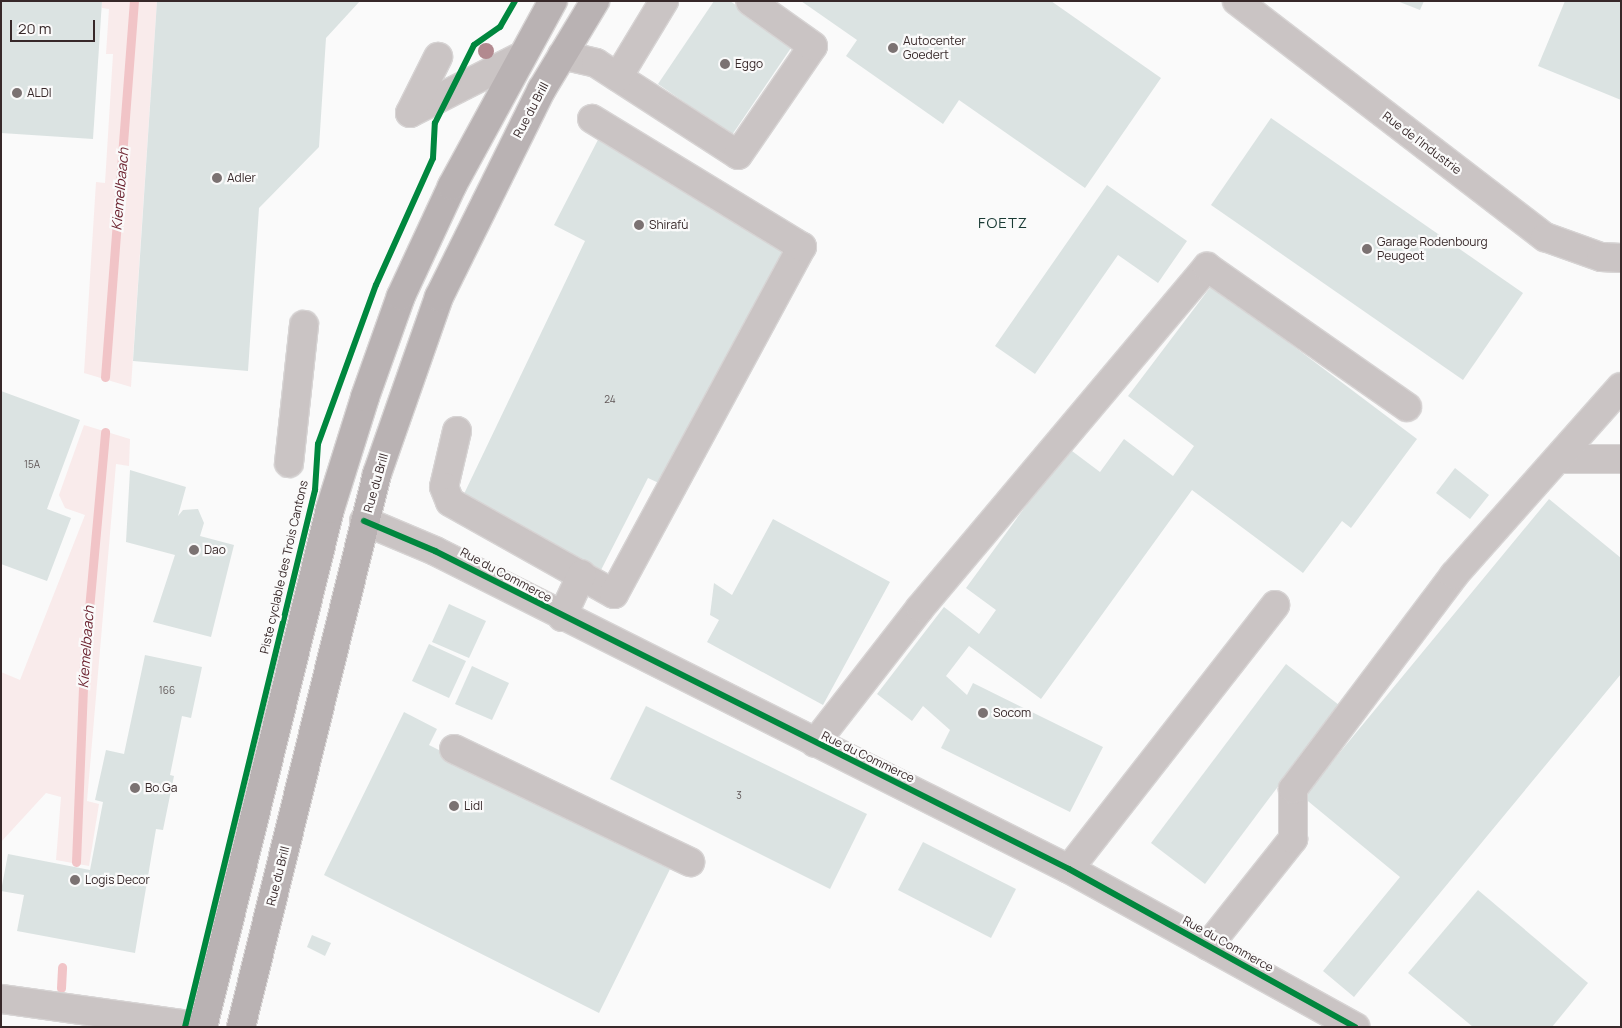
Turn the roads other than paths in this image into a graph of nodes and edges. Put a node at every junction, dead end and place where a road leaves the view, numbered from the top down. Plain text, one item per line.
1 (553, 1) edge
2 (594, 1) edge
3 (664, 1) edge
4 (750, 1) edge
5 (1237, 1) edge
6 (562, 55) junction
7 (518, 58) junction
8 (618, 77) junction
9 (450, 93) junction
10 (592, 119) dead end
11 (1621, 258) edge
12 (304, 325) dead end
13 (1621, 387) edge
14 (1407, 407) dead end
15 (457, 431) dead end
16 (1560, 459) junction
17 (1621, 459) edge
18 (289, 463) dead end
19 (364, 521) junction
20 (582, 574) junction
21 (1275, 605) dead end
22 (562, 617) junction
23 (815, 743) junction
24 (454, 749) dead end
25 (690, 862) dead end
26 (1069, 869) junction
27 (1208, 946) junction
28 (1, 999) edge
29 (136, 1023) edge
30 (203, 1027) edge
31 (241, 1027) edge
32 (1355, 1027) edge

1 - 7 main road
2 - 6 main road, Rue du Brill
3 - 8 street
4 - 8 street
5 - 11 street, Rue de l'Industrie
6 - 8 street
6 - 19 main road, Rue du Brill
7 - 9 street
7 - 30 main road
9 - 9 street
10 - 20 street
12 - 18 street
13 - 16 street
14 - 23 street
15 - 20 street
16 - 17 street
16 - 27 street
19 - 22 street, Rue du Commerce
19 - 31 main road, Rue du Brill
20 - 22 street
21 - 26 street
22 - 23 street, Rue du Commerce
23 - 26 street, Rue du Commerce
24 - 25 street
26 - 27 street, Rue du Commerce
27 - 32 street, Rue du Commerce
28 - 29 street
29 - 30 street

